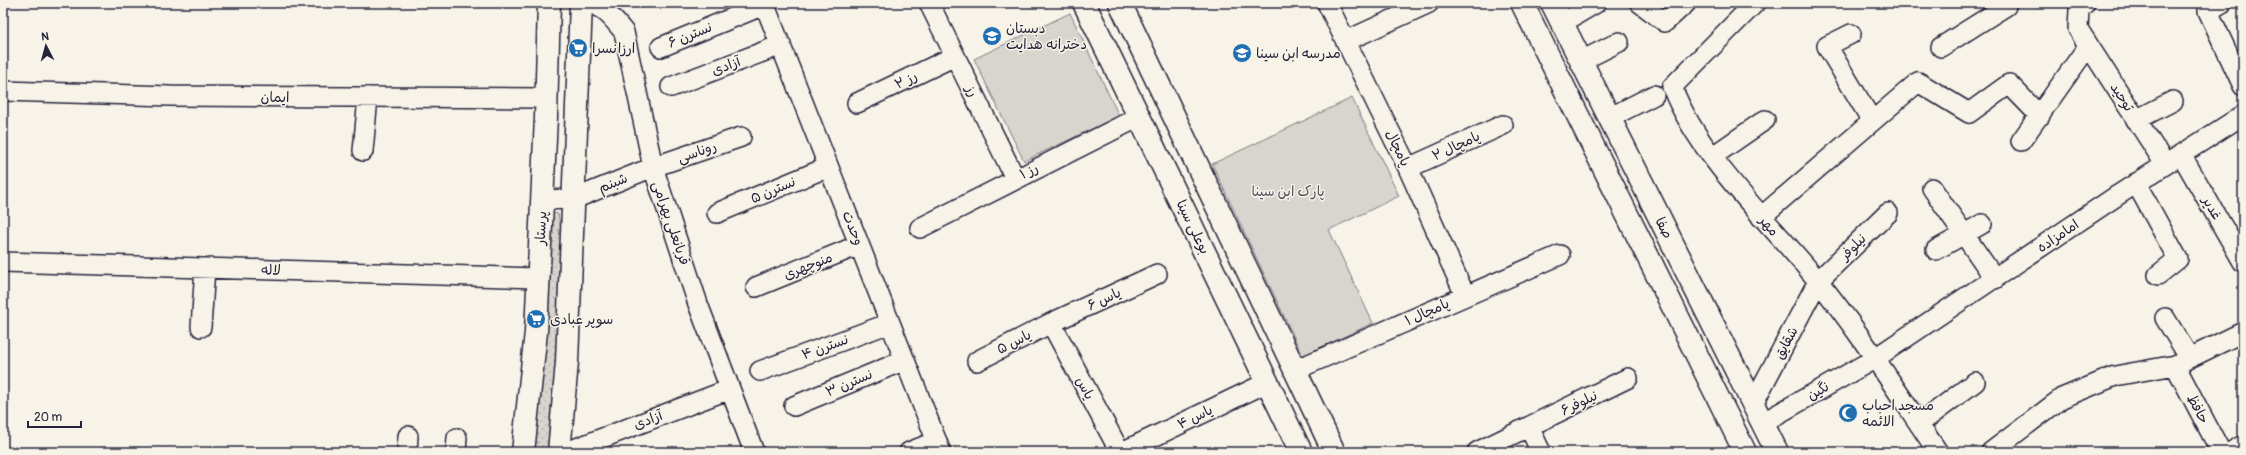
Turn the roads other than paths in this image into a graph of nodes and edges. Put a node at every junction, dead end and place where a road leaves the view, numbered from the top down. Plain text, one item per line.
1 (549, 3) edge
2 (929, 3) edge
3 (1084, 3) edge
4 (1327, 3) edge
5 (1429, 3) edge
6 (1522, 3) edge
7 (1552, 3) edge
8 (1596, 3) edge
9 (1640, 3) edge
10 (1686, 3) edge
11 (1755, 3) edge
12 (2006, 3) edge
13 (2084, 3) edge
14 (2222, 3) edge
15 (595, 4) edge
16 (764, 4) edge
17 (1126, 5) edge
18 (1562, 23) junction
19 (1851, 34) dead end
20 (1346, 41) junction
21 (1619, 42) dead end
22 (780, 45) junction
23 (2088, 46) junction
24 (661, 47) dead end
25 (1941, 47) dead end
26 (955, 56) junction
27 (1581, 61) junction
28 (2242, 83) edge
29 (671, 87) dead end
30 (3, 91) edge
31 (1654, 95) dead end
32 (368, 97) junction
33 (547, 98) junction
34 (2172, 101) dead end
35 (857, 104) dead end
36 (2243, 115) edge
37 (2040, 116) junction
38 (1139, 117) junction
39 (1609, 118) junction
40 (1765, 120) dead end
41 (2136, 120) junction
42 (1872, 121) junction
43 (1503, 125) dead end
44 (741, 137) dead end
45 (2021, 141) dead end
46 (363, 151) dead end
47 (2181, 154) junction
48 (1713, 156) junction
49 (2165, 164) junction
50 (828, 167) junction
51 (652, 168) junction
52 (1408, 168) junction
53 (1015, 178) junction
54 (2136, 183) junction
55 (1931, 188) dead end
56 (574, 199) junction
57 (542, 200) junction
58 (717, 213) dead end
59 (1888, 213) dead end
60 (1761, 217) junction
61 (1982, 224) dead end
62 (920, 228) dead end
63 (1964, 235) junction
64 (859, 245) junction
65 (1936, 250) dead end
66 (1560, 254) dead end
67 (3, 262) edge
68 (2243, 262) edge
69 (205, 268) junction
70 (1156, 274) dead end
71 (2158, 275) dead end
72 (538, 278) junction
73 (1994, 279) junction
74 (1818, 282) junction
75 (756, 287) dead end
76 (1465, 295) junction
77 (2165, 318) dead end
78 (890, 322) junction
79 (1050, 323) junction
80 (200, 326) dead end
81 (2243, 332) edge
82 (1874, 359) junction
83 (905, 360) junction
84 (977, 360) dead end
85 (2182, 361) junction
86 (1295, 370) junction
87 (760, 371) dead end
88 (1628, 378) dead end
89 (1268, 382) junction
90 (1975, 382) dead end
91 (730, 389) junction
92 (794, 406) dead end
93 (1757, 414) junction
94 (1919, 424) junction
95 (1529, 427) junction
96 (2243, 445) edge
97 (939, 447) edge
98 (524, 452) edge
99 (559, 452) edge
100 (566, 452) edge
101 (754, 452) edge
102 (909, 452) edge
103 (1121, 452) edge
104 (1301, 452) edge
105 (1334, 452) edge
106 (1477, 452) edge
107 (1541, 452) edge
108 (1744, 452) edge
109 (1777, 452) edge
110 (1938, 452) edge
111 (1991, 452) edge
112 (2221, 452) edge
113 (2231, 452) edge

1 - 33 street, پرستار
2 - 26 street, رز
3 - 38 street, بوعلی سینا
4 - 20 street, پامچال
5 - 20 street
6 - 108 street, صفا
7 - 18 street, صفا
8 - 18 street
9 - 10 street
11 - 48 street, مهر
12 - 25 street
13 - 23 street, توحید
14 - 28 street
15 - 51 street, قربانعلی بهرامی
15 - 56 street
16 - 22 street, وحدت
16 - 24 street, نسترن ۶
17 - 86 street
18 - 27 street, صفا
19 - 42 street
20 - 52 street, پامچال
21 - 27 street
22 - 29 street, آزادی
22 - 50 street, وحدت
23 - 37 street
23 - 41 street, توحید
26 - 35 street, رز ۲
26 - 53 street, رز
27 - 39 street, صفا
30 - 32 street, ایمان
31 - 39 street
32 - 33 street, ایمان
32 - 46 street
33 - 57 street, پرستار
34 - 41 street
36 - 47 street, امامزاده
37 - 42 street
37 - 45 street
38 - 53 street, رز ۱
38 - 89 street, بوعلی سینا
39 - 93 street, صفا
40 - 48 street
41 - 49 street, توحید
42 - 60 street
43 - 52 street, پامچال ۲
44 - 51 street, روناسی
47 - 49 street, امامزاده
47 - 68 street, غدیر
48 - 60 street, مهر
49 - 54 street, امامزاده
50 - 58 street, نسترن ۵
50 - 64 street, وحدت
51 - 56 street, شبنم
51 - 91 street, قربانعلی بهرامی
52 - 76 street, پامچال
53 - 62 street, رز ۱
54 - 71 street
54 - 73 street, امامزاده
55 - 63 street
56 - 57 street, شبنم
56 - 99 street
57 - 72 street, پرستار
59 - 74 street, نیلوفر
60 - 74 street, مهر
61 - 63 street
63 - 65 street
63 - 73 street
64 - 75 street, منوچهری
64 - 78 street, وحدت
66 - 76 street, پامچال ۱
67 - 69 street, لاله
69 - 72 street, لاله
69 - 80 street
70 - 79 street, یاس ۶
72 - 98 street, پرستار
73 - 82 street, امامزاده
74 - 82 street, مهر
74 - 93 street, شقایق
76 - 86 street, پامچال ۱
77 - 85 street, حافظ
78 - 83 street, وحدت
78 - 87 street, نسترن ۴
79 - 84 street, یاس ۵
79 - 103 street, یاس
81 - 85 street
82 - 93 street, نگین
82 - 94 street, مهر
83 - 92 street, نسترن ۳
83 - 97 street, وحدت
85 - 111 street
85 - 112 street, حافظ
86 - 89 street
86 - 105 street
88 - 95 street, نیلوفر۶
89 - 103 street, یاس ۴
89 - 104 street, بوعلی سینا
90 - 94 street
91 - 100 street, آزادی
91 - 101 street, قربانعلی بهرامی
93 - 109 street, صفا
94 - 110 street, مهر
95 - 106 street, نیلوفر۶
95 - 107 street
96 - 113 street
97 - 102 street

